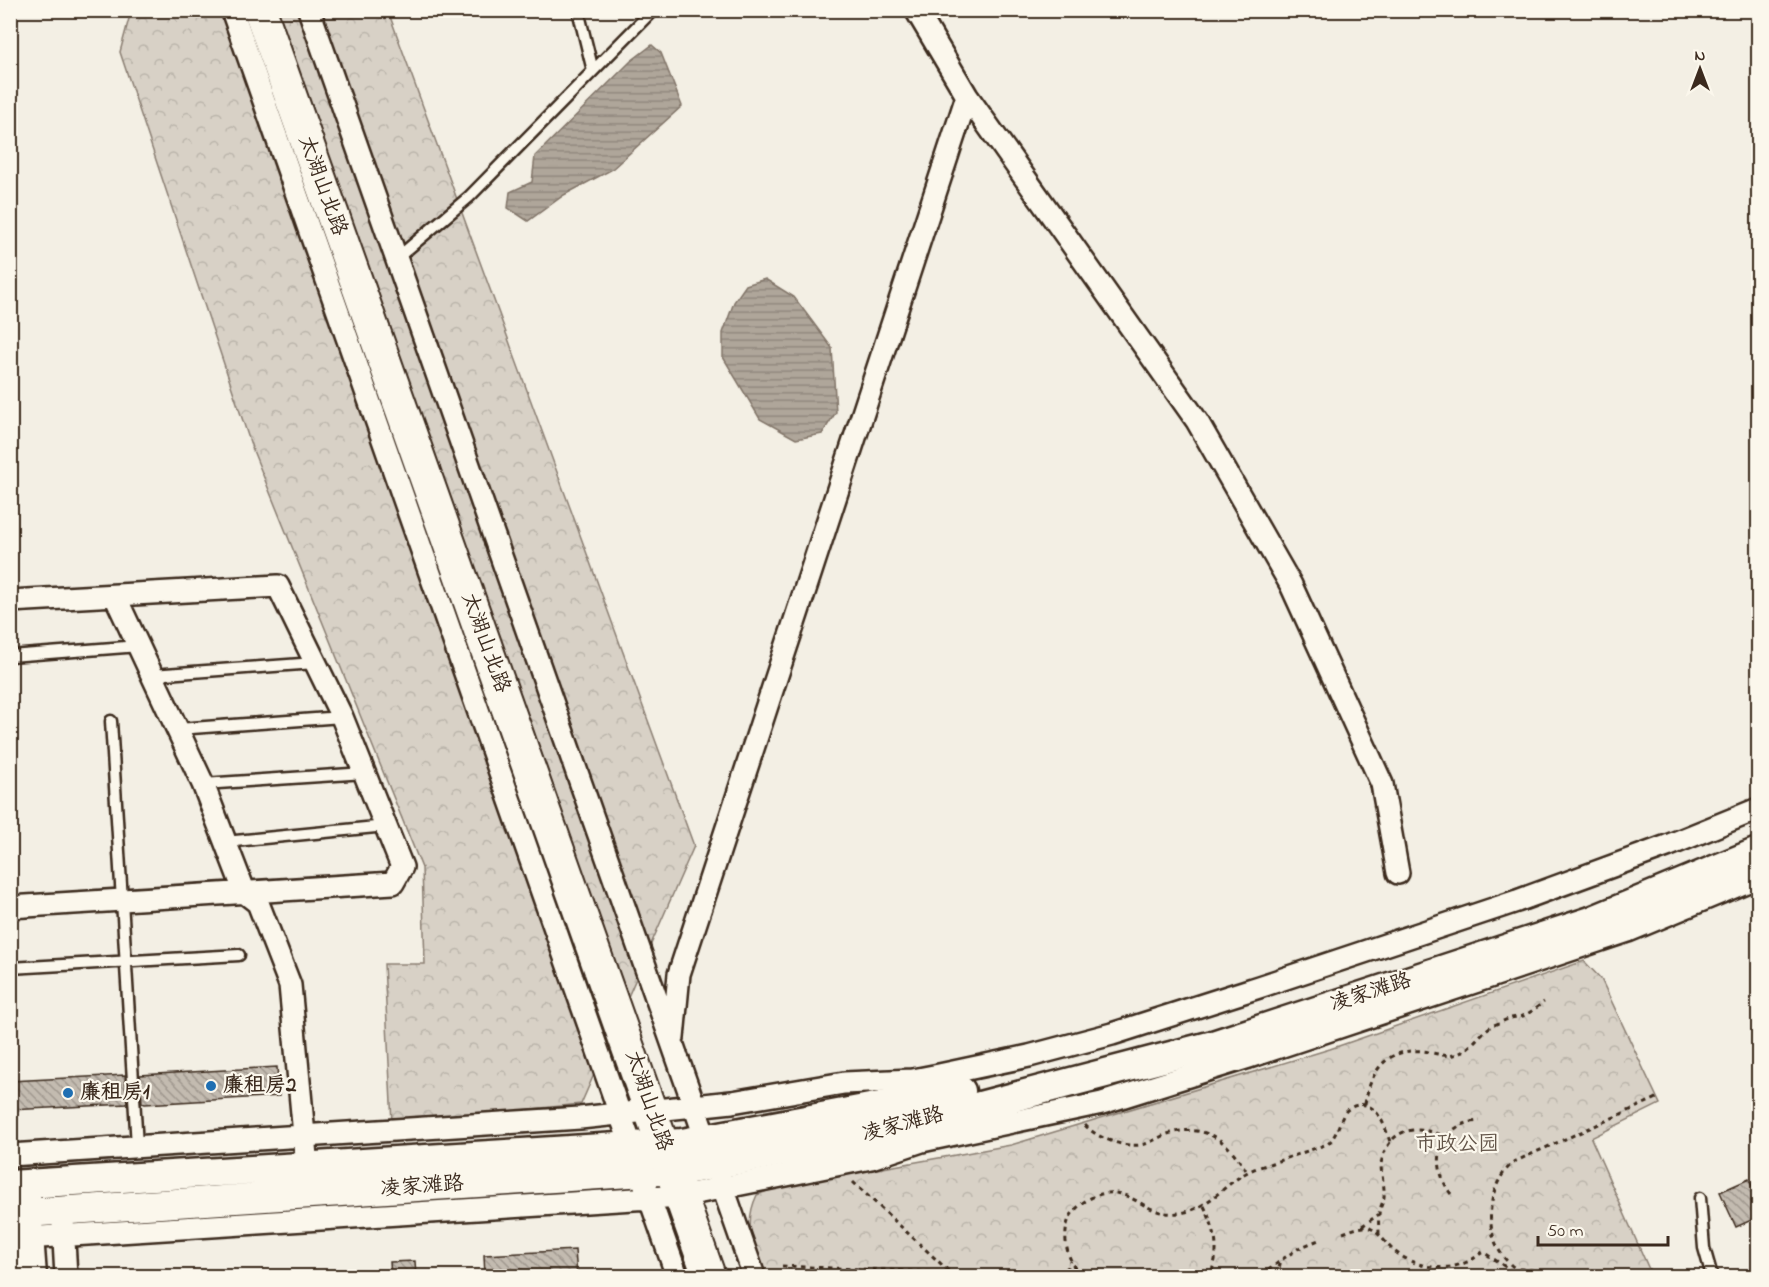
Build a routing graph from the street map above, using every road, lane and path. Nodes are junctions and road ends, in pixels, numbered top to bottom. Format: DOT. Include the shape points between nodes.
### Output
graph roads {
  1 [pos="232,10"];
  2 [pos="260,10"];
  3 [pos="280,10"];
  4 [pos="309,10"];
  5 [pos="578,10"];
  6 [pos="653,10"];
  7 [pos="916,10"];
  8 [pos="593,72"];
  9 [pos="968,96"];
  10 [pos="396,259"];
  11 [pos="115,596"];
  12 [pos="10,601"];
  13 [pos="139,646"];
  14 [pos="10,656"];
  15 [pos="315,663"];
  16 [pos="152,675"];
  17 [pos="342,717"];
  18 [pos="111,722"];
  19 [pos="178,729"];
  20 [pos="365,772"];
  21 [pos="203,784"];
  22 [pos="1758,809"];
  23 [pos="386,826"];
  24 [pos="1758,833"];
  25 [pos="225,842"];
  26 [pos="1758,852"];
  27 [pos="1398,873"];
  28 [pos="1758,877"];
  29 [pos="245,893"];
  30 [pos="122,899"];
  31 [pos="10,907"];
  32 [pos="239,955"];
  33 [pos="126,962"];
  34 [pos="10,968"];
  35 [pos="1544,1002"];
  36 [pos="672,1044"];
  37 [pos="1657,1098"];
  38 [pos="1365,1104"];
  39 [pos="672,1108"];
  40 [pos="618,1114"];
  41 [pos="1082,1121"];
  42 [pos="1480,1121"];
  43 [pos="305,1136"];
  44 [pos="1446,1137"];
  45 [pos="1390,1142"];
  46 [pos="137,1146"];
  47 [pos="630,1146"];
  48 [pos="58,1152"];
  49 [pos="10,1155"];
  50 [pos="836,1166"];
  51 [pos="307,1167"];
  52 [pos="692,1167"];
  53 [pos="1247,1172"];
  54 [pos="60,1182"];
  55 [pos="18,1185"];
  56 [pos="644,1185"];
  57 [pos="1451,1194"];
  58 [pos="1700,1198"];
  59 [pos="1204,1206"];
  60 [pos="1379,1215"];
  61 [pos="63,1223"];
  62 [pos="19,1226"];
  63 [pos="1362,1226"];
  64 [pos="1343,1233"];
  65 [pos="1379,1234"];
  66 [pos="1321,1239"];
  67 [pos="1070,1259"];
  68 [pos="1281,1260"];
  69 [pos="782,1266"];
  70 [pos="1508,1268"];
  71 [pos="1518,1269"];
  72 [pos="951,1273"];
  73 [pos="32,1276"];
  74 [pos="66,1276"];
  75 [pos="676,1276"];
  76 [pos="709,1276"];
  77 [pos="728,1276"];
  78 [pos="754,1276"];
  79 [pos="954,1276"];
  80 [pos="1035,1276"];
  81 [pos="1059,1276"];
  82 [pos="1080,1276"];
  83 [pos="1183,1276"];
  84 [pos="1188,1276"];
  85 [pos="1209,1276"];
  86 [pos="1261,1276"];
  87 [pos="1278,1276"];
  88 [pos="1519,1276"];
  89 [pos="1529,1276"];
  90 [pos="1562,1276"];
  91 [pos="1712,1276"];
  1 -- 40 [label="street"];
  2 -- 39 [label="main road, 太湖山北路"];
  3 -- 39 [label="main road, 太湖山北路"];
  4 -- 10 [label="street"];
  5 -- 8 [label="lane"];
  6 -- 8 [label="lane"];
  7 -- 9 [label="street"];
  8 -- 10 [label="lane" via="470,197"];
  9 -- 27 [label="street" via="1197,421 1291,585 1382,784"];
  9 -- 36 [label="street" via="679,974"];
  10 -- 36 [label="street"];
  11 -- 12 [label="street"];
  11 -- 13 [label="street"];
  11 -- 15 [label="street" via="278,586"];
  13 -- 14 [label="lane"];
  13 -- 16 [label="street"];
  15 -- 16 [label="lane"];
  15 -- 17 [label="street"];
  16 -- 19 [label="street"];
  17 -- 19 [label="lane"];
  17 -- 20 [label="street"];
  18 -- 30 [label="lane"];
  19 -- 21 [label="street"];
  20 -- 21 [label="lane"];
  20 -- 23 [label="street"];
  21 -- 25 [label="street"];
  22 -- 39 [label="street" via="1517,901 1112,1034 913,1080 844,1083"];
  23 -- 25 [label="lane"];
  23 -- 29 [label="street" via="402,867 393,883"];
  24 -- 52 [label="main road, 凌家滩路" via="1584,904 1208,1027 942,1096 858,1109"];
  25 -- 29 [label="street"];
  26 -- 52 [label="main road, 凌家滩路" via="1591,921 1213,1045 864,1136"];
  28 -- 50 [label="street" via="1628,931 1238,1061 1102,1103 922,1141"];
  29 -- 30 [label="street"];
  29 -- 43 [label="street" via="258,903 290,985"];
  30 -- 31 [label="street"];
  30 -- 33 [label="lane"];
  32 -- 33 [label="lane"];
  33 -- 34 [label="lane"];
  33 -- 46 [label="lane"];
  35 -- 38 [label="path" via="1524,1016 1509,1018 1490,1028 1456,1055 1405,1052 1388,1059 1375,1071"];
  36 -- 39 [label="street"];
  37 -- 71 [label="path" via="1516,1161 1503,1174 1492,1197 1490,1221 1497,1245 1509,1264"];
  38 -- 45 [label="path" via="1381,1118"];
  38 -- 53 [label="path" via="1348,1108 1328,1144"];
  39 -- 40 [label="street"];
  39 -- 52 [label="main road, 太湖山北路"];
  39 -- 52 [label="street"];
  40 -- 43 [label="street"];
  40 -- 47 [label="street"];
  41 -- 53 [label="path" via="1090,1131 1125,1144 1143,1145 1178,1131 1213,1135 1230,1146"];
  42 -- 44 [label="path" via="1456,1126"];
  43 -- 46 [label="street"];
  43 -- 51 [label="street"];
  44 -- 45 [label="path" via="1420,1129 1406,1131"];
  44 -- 57 [label="path" via="1439,1159 1440,1176"];
  45 -- 60 [label="path" via="1381,1164 1384,1198"];
  46 -- 48 [label="street"];
  47 -- 51 [label="main road, 凌家滩路"];
  47 -- 52 [label="main road, 凌家滩路"];
  47 -- 56 [label="street"];
  48 -- 49 [label="street"];
  48 -- 54 [label="street"];
  50 -- 52 [label="street"];
  50 -- 72 [label="path"];
  51 -- 54 [label="main road, 凌家滩路"];
  52 -- 56 [label="main road, 凌家滩路"];
  52 -- 76 [label="main road, 太湖山北路"];
  52 -- 77 [label="main road, 太湖山北路"];
  52 -- 78 [label="street"];
  53 -- 59 [label="path"];
  54 -- 55 [label="main road, 凌家滩路"];
  54 -- 61 [label="street"];
  55 -- 62 [label="main road"];
  56 -- 61 [label="main road, 凌家滩路"];
  56 -- 75 [label="street"];
  58 -- 91 [label="lane" via="1704,1248"];
  59 -- 67 [label="path" via="1167,1213 1151,1210 1116,1193 1089,1199 1067,1222 1064,1240"];
  59 -- 85 [label="path" via="1213,1224 1216,1245 1215,1265"];
  60 -- 63 [label="path"];
  60 -- 65 [label="path"];
  61 -- 62 [label="main road, 凌家滩路"];
  61 -- 74 [label="street"];
  62 -- 73 [label="main road"];
  63 -- 64 [label="path"];
  63 -- 65 [label="path"];
  65 -- 70 [label="path" via="1398,1254 1424,1266 1467,1263 1483,1252"];
  66 -- 68 [label="path"];
  67 -- 81 [label="path"];
  67 -- 82 [label="path"];
  68 -- 86 [label="path"];
  68 -- 87 [label="path"];
  69 -- 72 [label="path"];
  70 -- 71 [label="path"];
  70 -- 88 [label="path"];
  71 -- 89 [label="path"];
  71 -- 90 [label="path"];
  72 -- 79 [label="path"];
  72 -- 80 [label="path"];
  83 -- 84 [label="path"];
}
